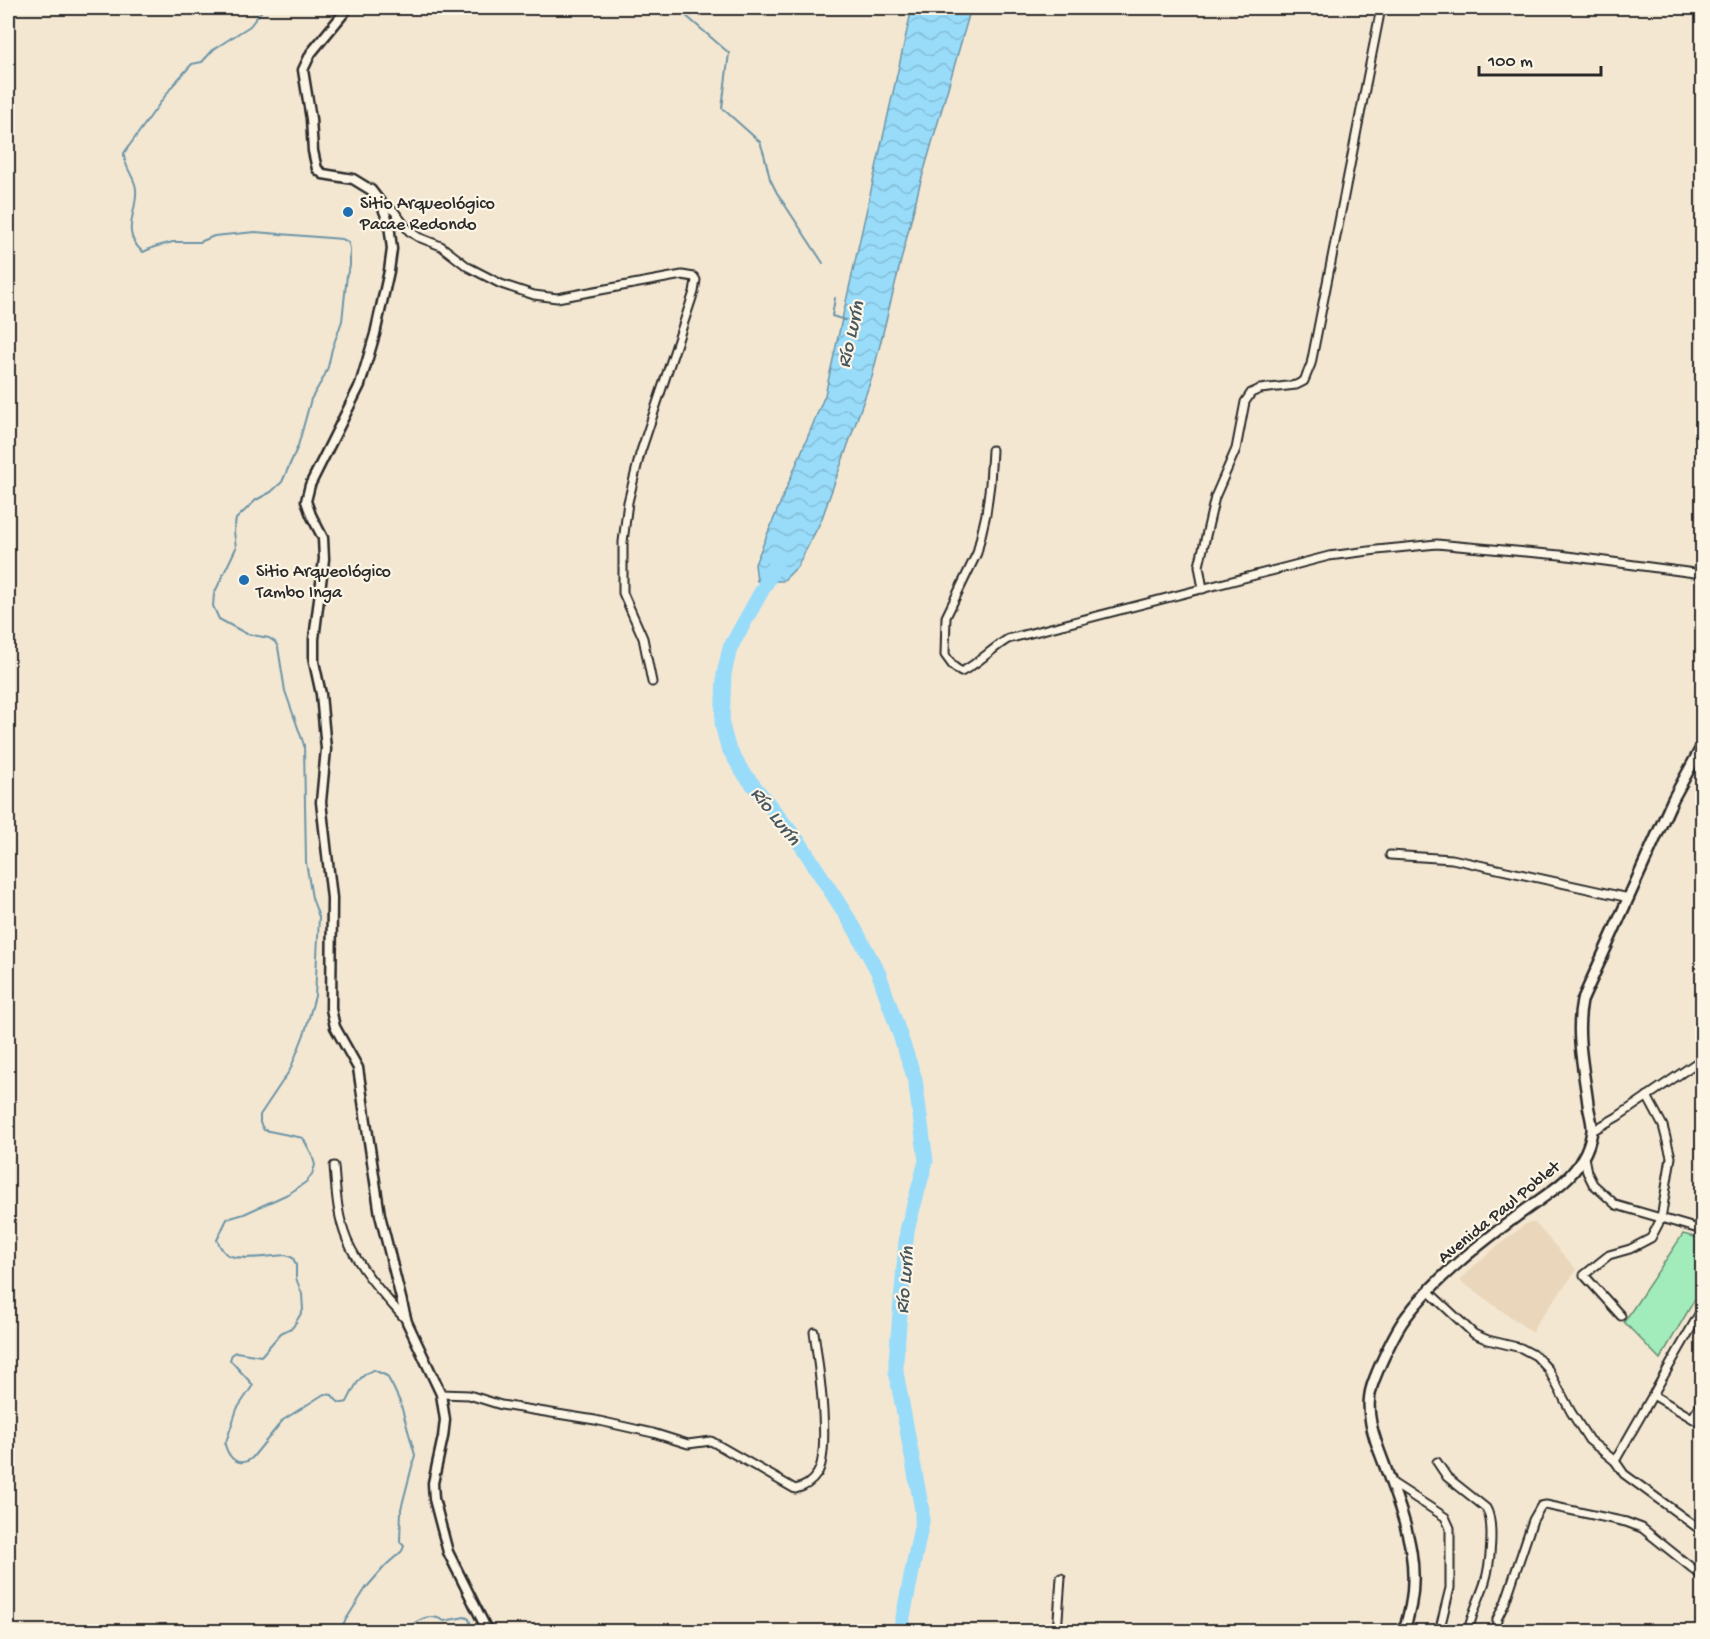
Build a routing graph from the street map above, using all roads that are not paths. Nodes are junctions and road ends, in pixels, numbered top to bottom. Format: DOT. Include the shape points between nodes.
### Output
graph roads {
  1 [pos="348,8"];
  2 [pos="1380,8"];
  3 [pos="381,203"];
  4 [pos="992,450"];
  5 [pos="1702,574"];
  6 [pos="1203,589"];
  7 [pos="652,682"];
  8 [pos="1702,746"];
  9 [pos="1390,855"];
  10 [pos="1629,898"];
  11 [pos="1702,1059"];
  12 [pos="1647,1096"];
  13 [pos="1592,1131"];
  14 [pos="1584,1156"];
  15 [pos="334,1166"];
  16 [pos="1661,1219"];
  17 [pos="1702,1230"];
  18 [pos="1428,1291"];
  19 [pos="1702,1309"];
  20 [pos="1621,1316"];
  21 [pos="407,1322"];
  22 [pos="814,1332"];
  23 [pos="441,1394"];
  24 [pos="1653,1395"];
  25 [pos="1702,1403"];
  26 [pos="1692,1418"];
  27 [pos="1702,1424"];
  28 [pos="1615,1461"];
  29 [pos="1437,1462"];
  30 [pos="1390,1482"];
  31 [pos="1702,1531"];
  32 [pos="1702,1576"];
  33 [pos="1061,1578"];
  34 [pos="488,1632"];
  35 [pos="1058,1632"];
  36 [pos="1402,1632"];
  37 [pos="1439,1632"];
  38 [pos="1468,1632"];
  39 [pos="1496,1632"];
  1 -- 3 [label="street" via="311,52 303,70 313,151 317,169 323,174 353,179 371,190"];
  2 -- 6 [label="street" via="1311,364 1304,381 1260,389 1245,402 1236,449 1212,508 1199,566"];
  3 -- 7 [label="street" via="418,237 441,246 468,267 501,284 534,295 557,298 682,275 696,280 640,454 623,542 623,593 643,638"];
  3 -- 21 [label="street" via="392,249 375,334 360,385 310,485 306,501 323,538 314,662 326,749 321,802 332,898 332,1008 335,1027 358,1068 380,1215"];
  4 -- 6 [label="street" via="986,514 977,554 946,617 945,656 961,672 1008,639"];
  5 -- 6 [label="street" via="1437,544 1329,556"];
  8 -- 10 [label="main road, Avenida Paul Poblet" via="1673,799"];
  9 -- 10 [label="street" via="1452,859"];
  10 -- 13 [label="main road, Avenida Paul Poblet" via="1580,1011"];
  11 -- 12 [label="street"];
  12 -- 13 [label="street"];
  12 -- 16 [label="street" via="1663,1126 1671,1156"];
  13 -- 14 [label="main road, Avenida Paul Poblet"];
  14 -- 16 [label="street" via="1593,1184 1610,1201"];
  14 -- 18 [label="main road, Avenida Paul Poblet" via="1570,1176 1493,1234"];
  15 -- 21 [label="street" via="338,1210 348,1240 375,1284"];
  16 -- 17 [label="street"];
  16 -- 20 [label="street" via="1651,1238 1609,1255 1584,1275"];
  18 -- 28 [label="street" via="1474,1334 1536,1356 1548,1369 1589,1440"];
  18 -- 30 [label="main road, Avenida Paul Poblet" via="1404,1318 1372,1387 1374,1439"];
  19 -- 24 [label="street"];
  21 -- 23 [label="street"];
  22 -- 23 [label="street" via="822,1391 823,1455 818,1473 807,1486 795,1489 711,1441 688,1444 595,1420 501,1405 469,1395"];
  23 -- 34 [label="street" via="445,1420 434,1499 448,1552"];
  24 -- 26 [label="street"];
  24 -- 28 [label="street"];
  25 -- 26 [label="street"];
  26 -- 27 [label="street"];
  28 -- 31 [label="street" via="1624,1474"];
  29 -- 38 [label="street" via="1490,1515 1485,1581"];
  30 -- 36 [label="main road, Avenida Paul Poblet" via="1413,1555 1412,1600"];
  30 -- 37 [label="street" via="1445,1517 1450,1528 1450,1588"];
  32 -- 39 [label="street" via="1642,1528 1541,1506 1497,1619"];
  33 -- 35 [label="street"];
}
